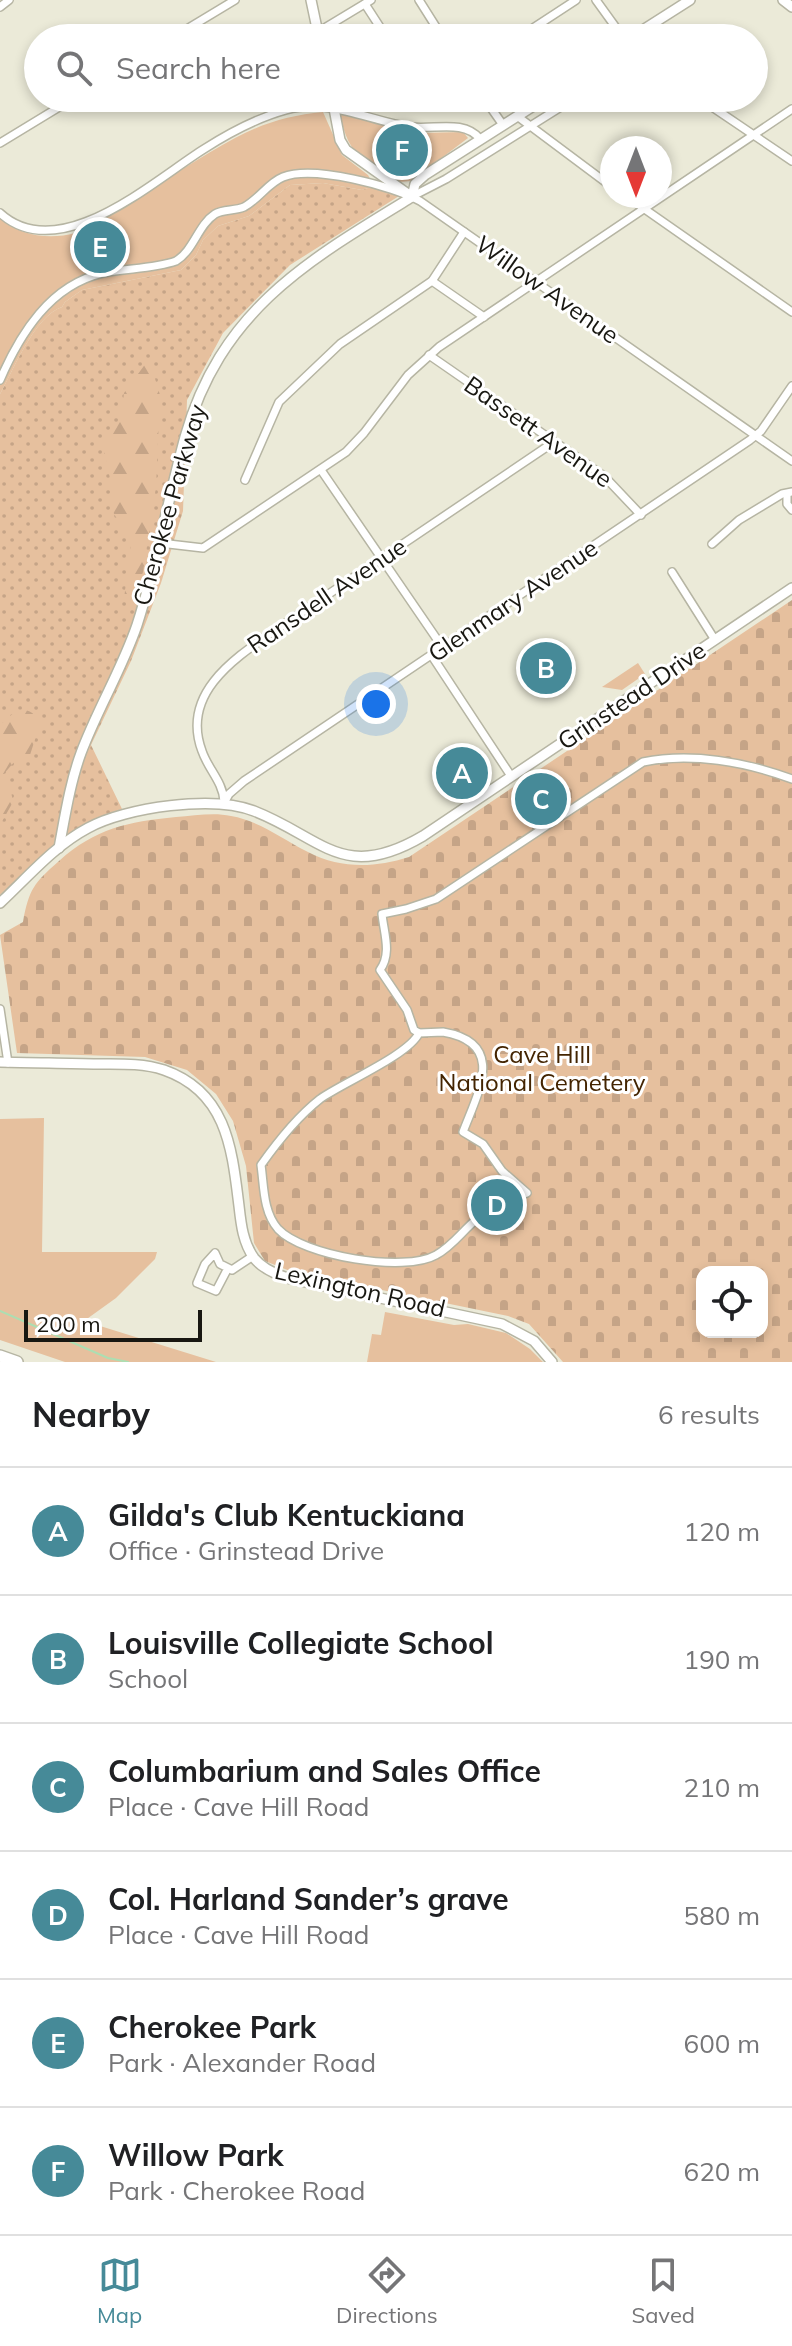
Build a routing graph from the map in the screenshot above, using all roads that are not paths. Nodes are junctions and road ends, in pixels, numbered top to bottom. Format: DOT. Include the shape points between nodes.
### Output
graph roads {
  1 [pos="9,0"];
  2 [pos="235,0"];
  3 [pos="311,0"];
  4 [pos="419,0"];
  5 [pos="576,0"];
  6 [pos="596,0"];
  7 [pos="690,0"];
  8 [pos="783,0"];
  9 [pos="368,2"];
  10 [pos="0,7"];
  11 [pos="792,7"];
  12 [pos="195,24"];
  13 [pos="316,24"];
  14 [pos="335,24"];
  15 [pos="380,24"];
  16 [pos="434,24"];
  17 [pos="539,24"];
  18 [pos="612,24"];
  19 [pos="656,24"];
  20 [pos="792,109"];
  21 [pos="51,112"];
  22 [pos="284,112"];
  23 [pos="334,112"];
  24 [pos="361,112"];
  25 [pos="494,112"];
  26 [pos="523,112"];
  27 [pos="552,112"];
  28 [pos="720,112"];
  29 [pos="517,116"];
  30 [pos="503,125"];
  31 [pos="528,127"];
  32 [pos="755,135"];
  33 [pos="480,139"];
  34 [pos="0,143"];
  35 [pos="792,161"];
  36 [pos="600,178"];
  37 [pos="412,197"];
  38 [pos="644,209"];
  39 [pos="0,213"];
  40 [pos="464,232"];
  41 [pos="432,281"];
  42 [pos="536,282"];
  43 [pos="792,312"];
  44 [pos="484,317"];
  45 [pos="429,355"];
  46 [pos="0,380"];
  47 [pos="792,386"];
  48 [pos="755,435"];
  49 [pos="554,442"];
  50 [pos="792,461"];
  51 [pos="321,470"];
  52 [pos="245,480"];
  53 [pos="789,494"];
  54 [pos="792,510"];
  55 [pos="641,515"];
  56 [pos="160,543"];
  57 [pos="712,544"];
  58 [pos="382,559"];
  59 [pos="672,572"];
  60 [pos="792,588"];
  61 [pos="715,640"];
  62 [pos="443,648"];
  63 [pos="432,656"];
  64 [pos="511,776"];
  65 [pos="792,779"];
  66 [pos="224,803"];
  67 [pos="59,848"];
  68 [pos="0,903"];
  69 [pos="0,1009"];
  70 [pos="419,1033"];
  71 [pos="4,1062"];
  72 [pos="253,1256"];
  73 [pos="228,1268"];
  74 [pos="0,1356"];
  75 [pos="17,1362"];
  76 [pos="552,1362"];
  1 -- 10 [label="street"];
  2 -- 12 [label="street"];
  3 -- 13 [label="main road"];
  4 -- 16 [label="street"];
  5 -- 17 [label="street"];
  6 -- 18 [label="street"];
  7 -- 19 [label="main road"];
  8 -- 11 [label="main road"];
  9 -- 14 [label="street"];
  9 -- 15 [label="street"];
  20 -- 32 [label="street"];
  21 -- 34 [label="street"];
  22 -- 39 [label="street" via="249,124 107,212 73,227 33,231"];
  23 -- 37 [label="main road, Willow Avenue" via="346,150"];
  24 -- 33 [label="street" via="407,126 471,130"];
  25 -- 30 [label="street"];
  26 -- 29 [label="main road, Cherokee Parkway"];
  27 -- 31 [label="street, Cherokee Parkway"];
  28 -- 32 [label="street"];
  29 -- 30 [label="main road, Cherokee Parkway"];
  29 -- 31 [label="street"];
  30 -- 33 [label="main road, Cherokee Parkway"];
  31 -- 36 [label="street"];
  31 -- 37 [label="street, Cherokee Parkway"];
  32 -- 35 [label="street"];
  32 -- 38 [label="street"];
  33 -- 37 [label="main road, Cherokee Parkway" via="425,175 415,184"];
  37 -- 40 [label="street, Willow Avenue"];
  37 -- 46 [label="street" via="360,180 282,177 248,205 211,217 176,261 104,273 66,289 29,326"];
  37 -- 56 [label="main road, Cherokee Parkway" via="302,267 245,322 194,412"];
  38 -- 42 [label="street"];
  38 -- 43 [label="street"];
  40 -- 41 [label="street"];
  40 -- 42 [label="street, Willow Avenue"];
  41 -- 44 [label="street"];
  41 -- 52 [label="street" via="340,344 279,402"];
  42 -- 44 [label="street"];
  42 -- 48 [label="street, Willow Avenue"];
  44 -- 45 [label="street"];
  45 -- 49 [label="street, Bassett Avenue"];
  45 -- 51 [label="street" via="364,433"];
  47 -- 48 [label="street, Glenmary Avenue"];
  48 -- 50 [label="street, Willow Avenue"];
  48 -- 55 [label="street, Glenmary Avenue"];
  49 -- 55 [label="street, Bassett Avenue" via="615,485"];
  49 -- 58 [label="street, Ransdell Avenue"];
  51 -- 56 [label="street" via="203,548"];
  51 -- 58 [label="street"];
  53 -- 54 [label="street"];
  53 -- 57 [label="street" via="739,520"];
  55 -- 62 [label="street, Glenmary Avenue"];
  56 -- 67 [label="main road, Cherokee Parkway" via="131,642 81,753"];
  58 -- 62 [label="street"];
  58 -- 66 [label="street, Ransdell Avenue" via="238,656 208,688 198,736"];
  59 -- 61 [label="street"];
  60 -- 61 [label="main road, Grinstead Drive"];
  61 -- 64 [label="main road, Grinstead Drive"];
  62 -- 63 [label="street, Glenmary Avenue"];
  63 -- 64 [label="street"];
  63 -- 66 [label="street, Glenmary Avenue" via="244,781"];
  64 -- 66 [label="main road, Grinstead Drive" via="411,843 370,856 326,849 256,811"];
  65 -- 70 [label="street" via="697,759 643,762 436,899 382,914 387,961 380,970"];
  66 -- 67 [label="main road, Grinstead Drive" via="130,812 92,825"];
  67 -- 68 [label="main road, Grinstead Drive"];
  69 -- 71 [label="street"];
  70 -- 70 [label="street" via="457,1034 473,1042 483,1076 463,1132 483,1144 527,1193 479,1218 437,1255 413,1263 359,1258 292,1240 271,1219 261,1165 319,1100 396,1054"];
  71 -- 72 [label="main road, Lexington Road" via="136,1064 165,1070 190,1084 213,1107 225,1129 243,1235"];
  72 -- 73 [label="street"];
  72 -- 76 [label="main road, Lexington Road" via="291,1279 502,1324 534,1341"];
  73 -- 73 [label="street" via="215,1253 197,1283 216,1291"];
  74 -- 75 [label="highway"];
}
